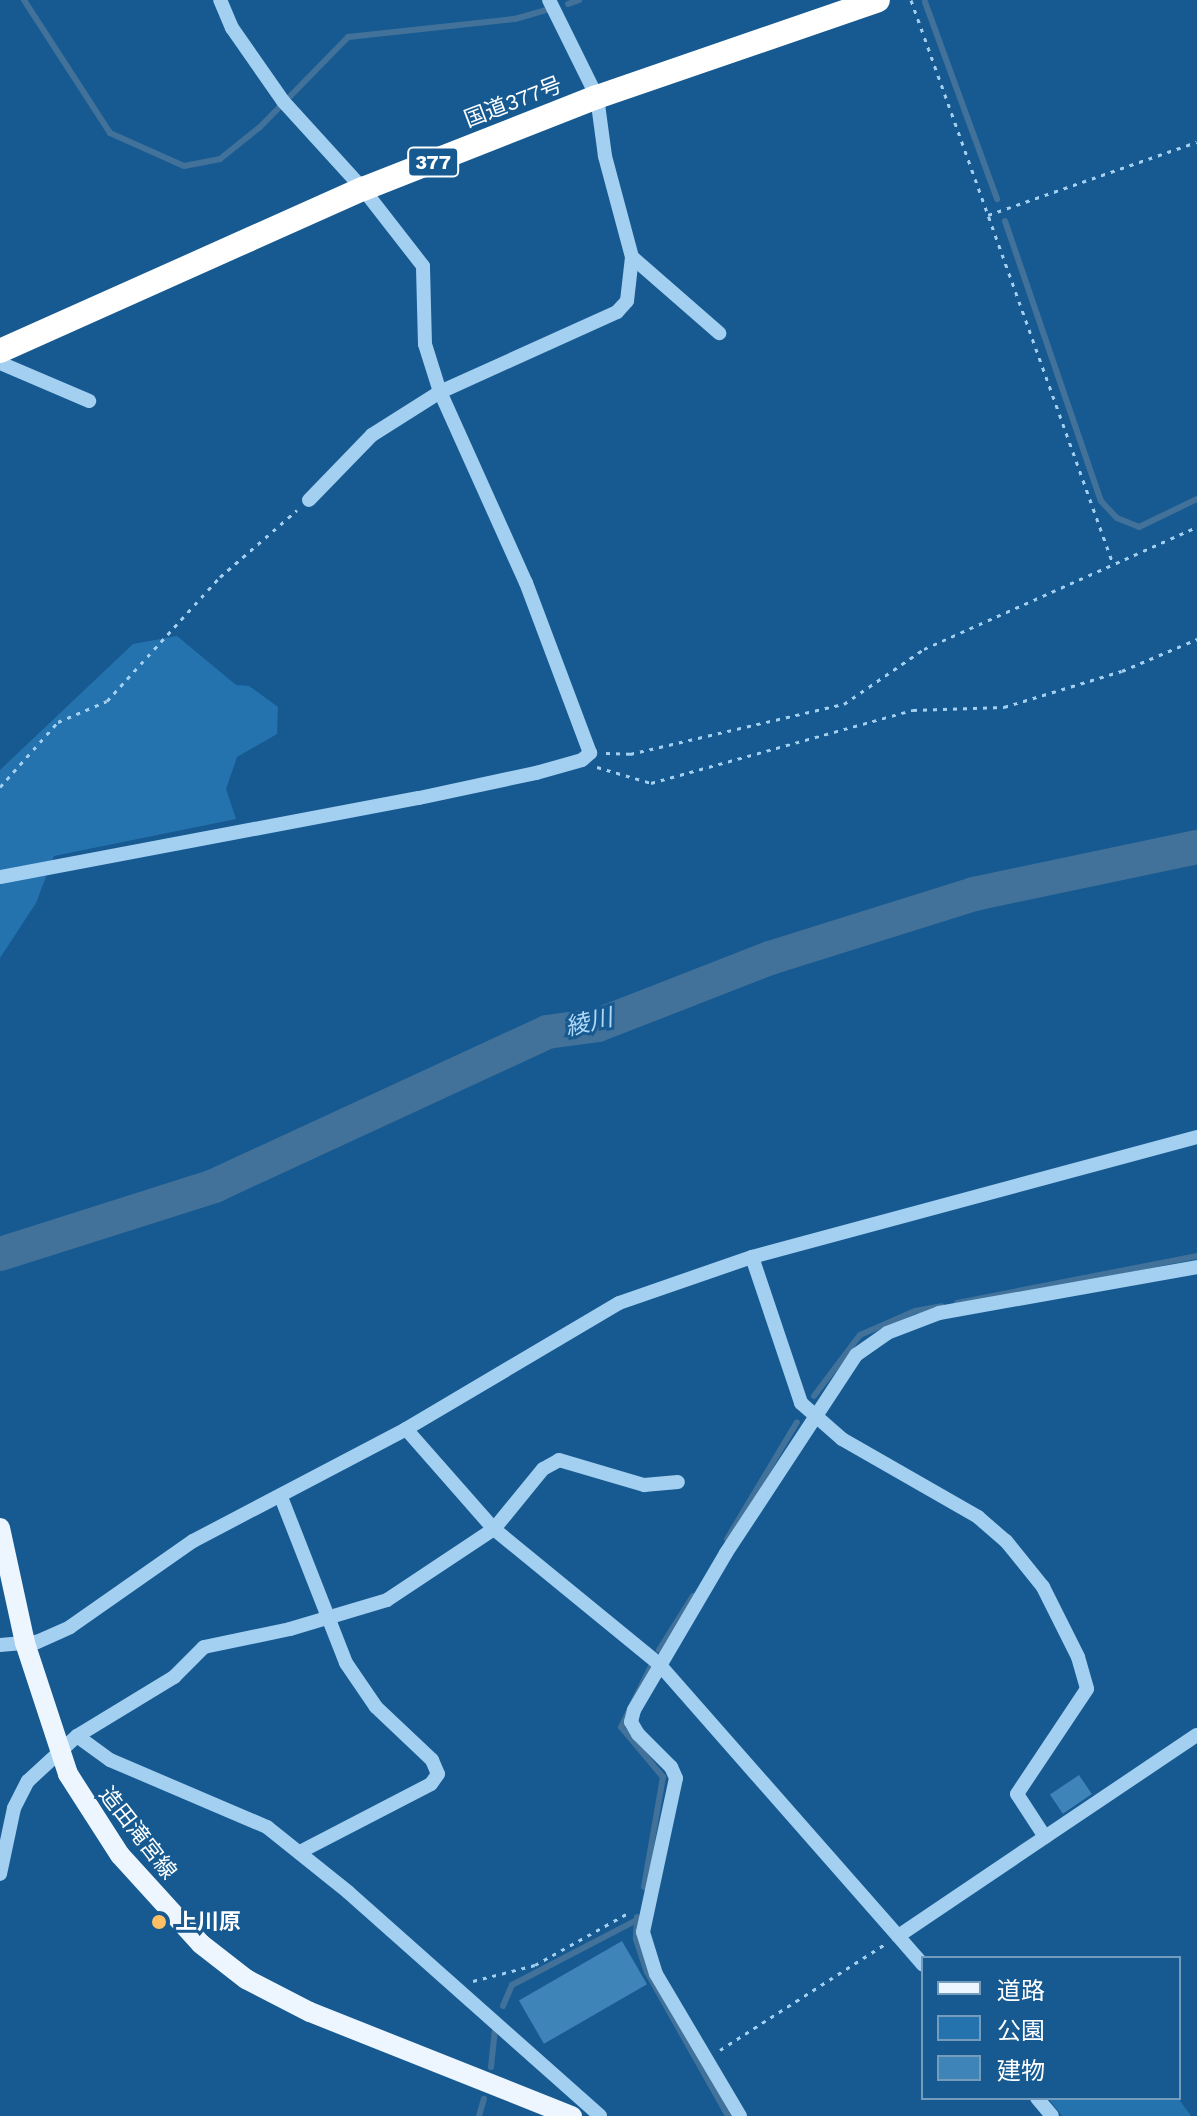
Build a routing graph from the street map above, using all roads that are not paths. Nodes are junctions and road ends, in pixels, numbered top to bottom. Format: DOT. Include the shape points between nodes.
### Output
graph roads {
  1 [pos="220,0"];
  2 [pos="549,0"];
  3 [pos="878,0"];
  4 [pos="597,97"];
  5 [pos="363,189"];
  6 [pos="632,257"];
  7 [pos="719,333"];
  8 [pos="0,351"];
  9 [pos="0,363"];
  10 [pos="440,392"];
  11 [pos="89,401"];
  12 [pos="309,500"];
  13 [pos="0,877"];
  14 [pos="1197,1137"];
  15 [pos="752,1257"];
  16 [pos="1197,1267"];
  17 [pos="812,1415"];
  18 [pos="406,1429"];
  19 [pos="678,1482"];
  20 [pos="281,1497"];
  21 [pos="0,1528"];
  22 [pos="494,1529"];
  23 [pos="325,1617"];
  24 [pos="25,1643"];
  25 [pos="0,1645"];
  26 [pos="659,1664"];
  27 [pos="1197,1735"];
  28 [pos="77,1736"];
  29 [pos="59,1751"];
  30 [pos="1045,1837"];
  31 [pos="300,1852"];
  32 [pos="0,1874"];
  33 [pos="898,1936"];
  34 [pos="921,1963"];
  35 [pos="1039,2100"];
  36 [pos="572,2116"];
  37 [pos="600,2116"];
  38 [pos="740,2116"];
  39 [pos="1052,2116"];
  1 -- 5 [label="street" via="232,28 286,105"];
  2 -- 4 [label="street"];
  3 -- 4 [label="highway, 国道377号 / 377"];
  4 -- 5 [label="highway, 国道377号 / 377"];
  4 -- 6 [label="street" via="605,156"];
  5 -- 8 [label="highway, 国道377号 / 377"];
  5 -- 10 [label="street" via="423,266 425,344"];
  6 -- 7 [label="street"];
  6 -- 10 [label="street" via="627,301 617,312"];
  9 -- 11 [label="street"];
  10 -- 12 [label="street" via="372,435"];
  10 -- 13 [label="street" via="526,583 586,756 419,798"];
  14 -- 15 [label="street"];
  15 -- 17 [label="street" via="795,1389"];
  15 -- 18 [label="street" via="619,1303"];
  16 -- 17 [label="street" via="939,1313 887,1333 856,1355"];
  17 -- 26 [label="street"];
  17 -- 30 [label="street" via="842,1439 978,1517 1006,1541 1043,1587 1078,1657 1087,1689 1017,1794"];
  18 -- 20 [label="street"];
  18 -- 22 [label="street"];
  19 -- 22 [label="street" via="644,1485 559,1460 543,1469"];
  20 -- 23 [label="street" via="316,1580"];
  20 -- 24 [label="street" via="193,1541 70,1627"];
  21 -- 24 [label="main road, 造田滝宮線"];
  22 -- 23 [label="street" via="387,1600"];
  22 -- 26 [label="street"];
  23 -- 28 [label="street" via="204,1647 174,1677"];
  23 -- 31 [label="street" via="376,1707 432,1760 438,1774 431,1784"];
  24 -- 25 [label="street"];
  24 -- 29 [label="main road, 造田滝宮線"];
  26 -- 33 [label="street"];
  26 -- 38 [label="street" via="631,1722 676,1778 643,1932 656,1974"];
  27 -- 30 [label="street"];
  28 -- 29 [label="street"];
  28 -- 31 [label="street" via="110,1760 267,1827"];
  29 -- 32 [label="street" via="28,1781 14,1808"];
  29 -- 36 [label="main road, 造田滝宮線" via="85,1805 120,1855 201,1944 246,1979 310,2012"];
  30 -- 33 [label="street"];
  31 -- 37 [label="street"];
  33 -- 34 [label="street"];
  35 -- 39 [label="street"];
}
